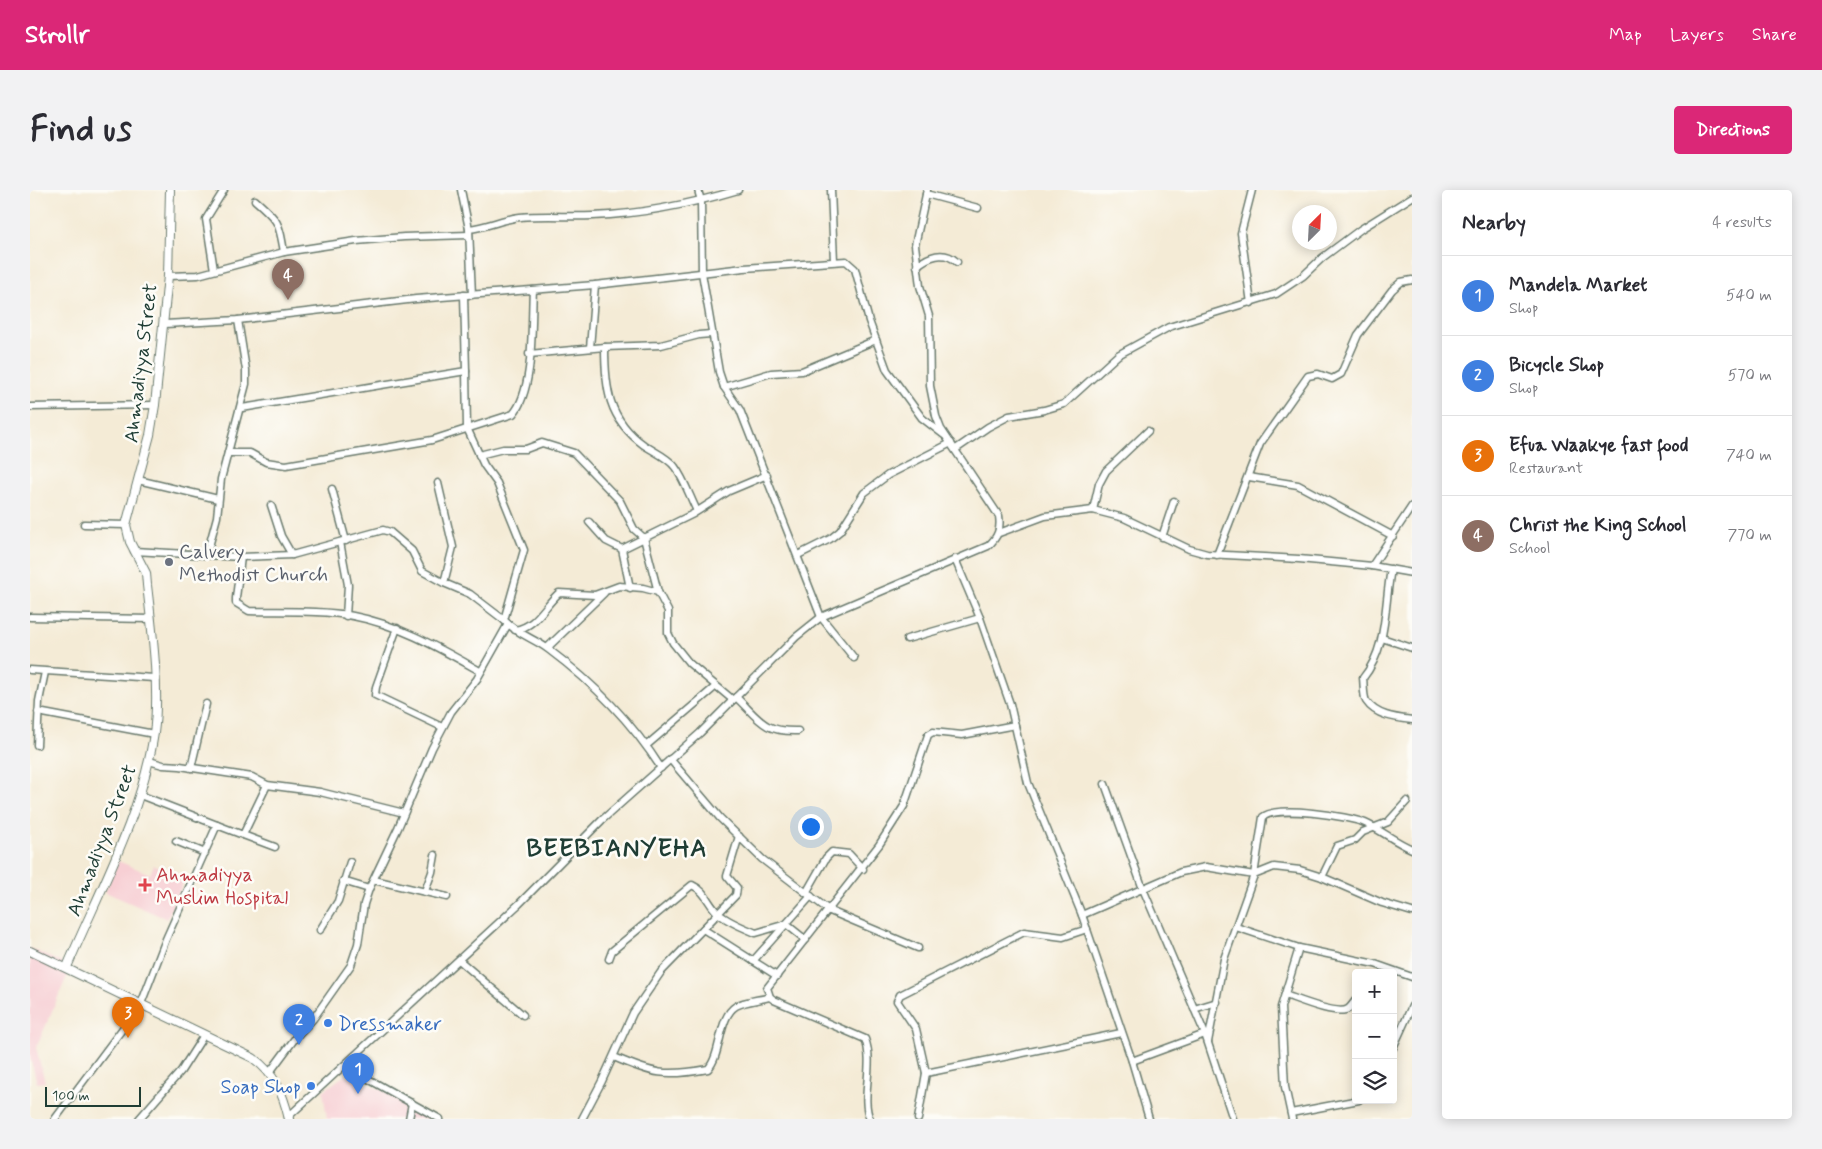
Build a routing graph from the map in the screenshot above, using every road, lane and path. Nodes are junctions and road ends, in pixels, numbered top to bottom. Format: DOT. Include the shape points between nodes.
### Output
graph roads {
  1 [pos="170,190"];
  2 [pos="224,190"];
  3 [pos="461,190"];
  4 [pos="698,190"];
  5 [pos="738,190"];
  6 [pos="831,190"];
  7 [pos="1252,190"];
  8 [pos="926,192"];
  9 [pos="1412,197"];
  10 [pos="255,200"];
  11 [pos="701,201"];
  12 [pos="978,208"];
  13 [pos="469,232"];
  14 [pos="284,252"];
  15 [pos="834,261"];
  16 [pos="956,262"];
  17 [pos="917,266"];
  18 [pos="214,270"];
  19 [pos="702,272"];
  20 [pos="168,276"];
  21 [pos="1412,280"];
  22 [pos="595,285"];
  23 [pos="532,290"];
  24 [pos="468,295"];
  25 [pos="1251,302"];
  26 [pos="238,320"];
  27 [pos="164,324"];
  28 [pos="711,334"];
  29 [pos="876,340"];
  30 [pos="605,347"];
  31 [pos="590,348"];
  32 [pos="529,354"];
  33 [pos="466,371"];
  34 [pos="724,387"];
  35 [pos="155,405"];
  36 [pos="30,407"];
  37 [pos="242,408"];
  38 [pos="467,428"];
  39 [pos="1148,431"];
  40 [pos="947,437"];
  41 [pos="951,444"];
  42 [pos="956,449"];
  43 [pos="228,453"];
  44 [pos="479,455"];
  45 [pos="766,475"];
  46 [pos="1249,477"];
  47 [pos="138,480"];
  48 [pos="438,483"];
  49 [pos="332,489"];
  50 [pos="218,499"];
  51 [pos="1174,501"];
  52 [pos="271,505"];
  53 [pos="1412,506"];
  54 [pos="1093,510"];
  55 [pos="697,512"];
  56 [pos="589,522"];
  57 [pos="84,524"];
  58 [pos="126,525"];
  59 [pos="998,533"];
  60 [pos="1392,536"];
  61 [pos="1162,537"];
  62 [pos="644,538"];
  63 [pos="343,541"];
  64 [pos="622,549"];
  65 [pos="134,551"];
  66 [pos="207,554"];
  67 [pos="292,555"];
  68 [pos="798,555"];
  69 [pos="1218,555"];
  70 [pos="241,557"];
  71 [pos="955,559"];
  72 [pos="1372,566"];
  73 [pos="1391,569"];
  74 [pos="1412,573"];
  75 [pos="444,583"];
  76 [pos="630,588"];
  77 [pos="606,590"];
  78 [pos="658,592"];
  79 [pos="346,616"];
  80 [pos="821,616"];
  81 [pos="30,617"];
  82 [pos="980,618"];
  83 [pos="151,619"];
  84 [pos="506,622"];
  85 [pos="397,628"];
  86 [pos="515,630"];
  87 [pos="1382,638"];
  88 [pos="907,639"];
  89 [pos="547,648"];
  90 [pos="1412,648"];
  91 [pos="854,658"];
  92 [pos="30,670"];
  93 [pos="480,671"];
  94 [pos="45,672"];
  95 [pos="154,678"];
  96 [pos="715,687"];
  97 [pos="735,698"];
  98 [pos="206,704"];
  99 [pos="38,712"];
  100 [pos="1412,720"];
  101 [pos="1015,725"];
  102 [pos="442,727"];
  103 [pos="798,732"];
  104 [pos="154,734"];
  105 [pos="37,745"];
  106 [pos="646,746"];
  107 [pos="670,759"];
  108 [pos="148,761"];
  109 [pos="191,768"];
  110 [pos="661,768"];
  111 [pos="1105,784"];
  112 [pos="267,785"];
  113 [pos="140,795"];
  114 [pos="1407,801"];
  115 [pos="404,814"];
  116 [pos="217,825"];
  117 [pos="1375,829"];
  118 [pos="243,835"];
  119 [pos="739,836"];
  120 [pos="176,841"];
  121 [pos="275,847"];
  122 [pos="1412,849"];
  123 [pos="205,853"];
  124 [pos="435,855"];
  125 [pos="350,862"];
  126 [pos="863,869"];
  127 [pos="1254,874"];
  128 [pos="1322,877"];
  129 [pos="374,880"];
  130 [pos="343,881"];
  131 [pos="369,889"];
  132 [pos="1143,889"];
  133 [pos="425,891"];
  134 [pos="809,894"];
  135 [pos="447,897"];
  136 [pos="830,911"];
  137 [pos="1412,912"];
  138 [pos="718,914"];
  139 [pos="1082,915"];
  140 [pos="786,924"];
  141 [pos="1236,927"];
  142 [pos="703,928"];
  143 [pos="1087,929"];
  144 [pos="320,930"];
  145 [pos="806,940"];
  146 [pos="918,948"];
  147 [pos="1299,948"];
  148 [pos="30,951"];
  149 [pos="609,959"];
  150 [pos="458,960"];
  151 [pos="753,961"];
  152 [pos="1375,964"];
  153 [pos="67,967"];
  154 [pos="1373,969"];
  155 [pos="777,976"];
  156 [pos="1412,977"];
  157 [pos="1285,995"];
  158 [pos="770,997"];
  159 [pos="1217,1002"];
  160 [pos="141,1004"];
  161 [pos="1352,1005"];
  162 [pos="1412,1006"];
  163 [pos="1194,1009"];
  164 [pos="523,1015"];
  165 [pos="1121,1033"];
  166 [pos="1205,1034"];
  167 [pos="204,1035"];
  168 [pos="1397,1039"];
  169 [pos="1208,1042"];
  170 [pos="614,1057"];
  171 [pos="1132,1061"];
  172 [pos="345,1066"];
  173 [pos="270,1072"];
  174 [pos="926,1073"];
  175 [pos="1352,1102"];
  176 [pos="412,1103"];
  177 [pos="1291,1116"];
  178 [pos="288,1118"];
  179 [pos="55,1119"];
  180 [pos="139,1119"];
  181 [pos="409,1119"];
  182 [pos="440,1119"];
  183 [pos="582,1119"];
  184 [pos="870,1119"];
  185 [pos="918,1119"];
  186 [pos="1149,1119"];
  187 [pos="1233,1119"];
  1 -- 20 [label="street, Ahmadiyya Street"];
  2 -- 18 [label="street" via="206,219"];
  3 -- 13 [label="street"];
  4 -- 11 [label="street"];
  5 -- 11 [label="street"];
  6 -- 15 [label="street"];
  7 -- 25 [label="street" via="1241,233"];
  8 -- 12 [label="street"];
  8 -- 17 [label="street" via="915,246"];
  9 -- 25 [label="street" via="1335,248 1285,289"];
  10 -- 14 [label="street" via="276,218"];
  11 -- 13 [label="street" via="593,216 518,218"];
  11 -- 19 [label="street"];
  13 -- 14 [label="street" via="366,240"];
  13 -- 24 [label="street"];
  14 -- 18 [label="street"];
  15 -- 19 [label="street"];
  15 -- 29 [label="street" via="846,261 855,269"];
  16 -- 17 [label="street" via="952,258 935,256"];
  17 -- 40 [label="street" via="929,316 931,394 938,423"];
  18 -- 20 [label="street" via="198,275"];
  19 -- 22 [label="street"];
  19 -- 28 [label="street"];
  20 -- 27 [label="street, Ahmadiyya Street"];
  21 -- 46 [label="street" via="1401,282 1358,335 1341,374 1332,379 1318,374 1308,376 1260,444"];
  22 -- 23 [label="street"];
  22 -- 31 [label="street"];
  23 -- 24 [label="street"];
  23 -- 32 [label="street"];
  24 -- 26 [label="street"];
  24 -- 33 [label="street"];
  25 -- 42 [label="street" via="1169,327 1118,355 1064,404 1009,416"];
  26 -- 27 [label="street"];
  26 -- 37 [label="street" via="246,370"];
  27 -- 35 [label="street, Ahmadiyya Street"];
  28 -- 30 [label="street" via="661,345"];
  28 -- 34 [label="street"];
  29 -- 34 [label="street" via="802,371 770,373"];
  29 -- 40 [label="street" via="887,370 922,418"];
  30 -- 31 [label="street"];
  30 -- 55 [label="street" via="605,380 613,408 623,426 676,468"];
  31 -- 32 [label="street"];
  32 -- 38 [label="street" via="526,386 520,406 513,414"];
  33 -- 37 [label="street"];
  33 -- 38 [label="street"];
  34 -- 45 [label="street" via="740,410"];
  35 -- 36 [label="street"];
  35 -- 47 [label="street, Ahmadiyya Street"];
  37 -- 43 [label="street"];
  38 -- 43 [label="street" via="432,440 286,464 266,462 250,454"];
  38 -- 44 [label="street"];
  39 -- 54 [label="street" via="1106,471 1099,484"];
  40 -- 41 [label="street"];
  41 -- 42 [label="street"];
  41 -- 68 [label="street" via="888,475 864,493 840,531"];
  42 -- 59 [label="street" via="999,516 1001,525"];
  43 -- 50 [label="street"];
  44 -- 62 [label="street" via="503,449 526,449 542,443 574,453 620,501 634,529"];
  44 -- 84 [label="street" via="497,483 524,550"];
  45 -- 55 [label="street" via="728,491"];
  45 -- 68 [label="street"];
  46 -- 60 [label="street" via="1298,485"];
  46 -- 69 [label="street"];
  47 -- 50 [label="street"];
  47 -- 58 [label="street, Ahmadiyya Street"];
  48 -- 75 [label="street" via="453,547"];
  49 -- 63 [label="street"];
  50 -- 66 [label="street" via="214,534"];
  51 -- 61 [label="street"];
  52 -- 67 [label="street" via="281,536"];
  53 -- 60 [label="street"];
  54 -- 59 [label="street" via="1045,516"];
  54 -- 61 [label="street" via="1124,518"];
  55 -- 62 [label="street"];
  56 -- 64 [label="street" via="606,541"];
  57 -- 58 [label="street"];
  58 -- 65 [label="street, Ahmadiyya Street"];
  59 -- 71 [label="street" via="988,546"];
  60 -- 72 [label="street"];
  61 -- 69 [label="street" via="1189,550"];
  62 -- 64 [label="street"];
  62 -- 78 [label="street"];
  63 -- 67 [label="street"];
  63 -- 75 [label="street" via="375,531 390,532 412,551 422,571"];
  63 -- 79 [label="street" via="348,585"];
  64 -- 76 [label="street"];
  65 -- 66 [label="street"];
  65 -- 83 [label="street, Ahmadiyya Street" via="146,573"];
  66 -- 70 [label="street"];
  67 -- 70 [label="street"];
  68 -- 80 [label="street"];
  69 -- 72 [label="street"];
  70 -- 79 [label="street" via="236,598 240,606 249,611"];
  71 -- 80 [label="street"];
  71 -- 82 [label="street"];
  72 -- 73 [label="street"];
  73 -- 74 [label="street"];
  73 -- 87 [label="street"];
  75 -- 84 [label="street" via="470,594"];
  76 -- 77 [label="street" via="619,586"];
  76 -- 78 [label="street"];
  77 -- 86 [label="street" via="595,595 559,593 541,615 527,626"];
  77 -- 89 [label="street"];
  78 -- 96 [label="street" via="668,611 668,632 673,643"];
  79 -- 85 [label="street"];
  80 -- 91 [label="street"];
  80 -- 97 [label="street"];
  81 -- 83 [label="street"];
  82 -- 88 [label="street"];
  82 -- 101 [label="street"];
  83 -- 95 [label="street, Ahmadiyya Street"];
  84 -- 86 [label="street"];
  84 -- 93 [label="street"];
  85 -- 93 [label="street"];
  85 -- 102 [label="street" via="375,696"];
  86 -- 89 [label="street"];
  87 -- 90 [label="street"];
  87 -- 100 [label="street" via="1374,665 1363,678 1365,700 1376,711"];
  89 -- 106 [label="street" via="590,683"];
  92 -- 94 [label="street"];
  93 -- 102 [label="street"];
  94 -- 95 [label="street"];
  94 -- 99 [label="street"];
  95 -- 104 [label="street, Ahmadiyya Street"];
  96 -- 97 [label="street"];
  96 -- 106 [label="street"];
  97 -- 103 [label="street" via="770,728 779,732"];
  97 -- 107 [label="street"];
  98 -- 109 [label="street"];
  99 -- 104 [label="street"];
  99 -- 105 [label="street"];
  101 -- 126 [label="street" via="962,735 933,732 928,735 904,806"];
  101 -- 139 [label="street" via="1028,783"];
  102 -- 115 [label="street"];
  104 -- 108 [label="street, Ahmadiyya Street"];
  106 -- 110 [label="street"];
  107 -- 110 [label="street"];
  107 -- 119 [label="street"];
  108 -- 109 [label="street"];
  108 -- 113 [label="street, Ahmadiyya Street"];
  109 -- 112 [label="street" via="252,778"];
  110 -- 150 [label="street" via="602,820"];
  111 -- 132 [label="street"];
  112 -- 115 [label="street" via="320,792"];
  112 -- 118 [label="street"];
  113 -- 116 [label="street"];
  113 -- 153 [label="street, Ahmadiyya Street"];
  114 -- 117 [label="street" via="1393,818"];
  115 -- 129 [label="street"];
  116 -- 118 [label="street"];
  116 -- 123 [label="street"];
  117 -- 122 [label="street"];
  117 -- 127 [label="street" via="1336,816 1268,813 1261,824"];
  117 -- 128 [label="street" via="1338,846"];
  118 -- 121 [label="street"];
  119 -- 134 [label="street" via="762,859"];
  119 -- 138 [label="street" via="727,876 737,891"];
  120 -- 123 [label="street"];
  123 -- 160 [label="street"];
  124 -- 133 [label="street"];
  125 -- 130 [label="street"];
  126 -- 134 [label="street" via="848,854 832,852"];
  126 -- 136 [label="street"];
  127 -- 128 [label="street" via="1274,867"];
  127 -- 132 [label="street" via="1206,867 1191,869"];
  127 -- 141 [label="street"];
  128 -- 137 [label="street"];
  129 -- 131 [label="street"];
  129 -- 133 [label="street"];
  130 -- 131 [label="street"];
  130 -- 144 [label="street" via="338,901"];
  131 -- 173 [label="street" via="350,966"];
  132 -- 139 [label="street"];
  132 -- 163 [label="street"];
  133 -- 135 [label="street"];
  134 -- 136 [label="street"];
  134 -- 140 [label="street"];
  136 -- 145 [label="street"];
  136 -- 146 [label="street"];
  138 -- 140 [label="street" via="756,933"];
  138 -- 142 [label="street"];
  138 -- 149 [label="street" via="699,888 692,885 612,951"];
  139 -- 143 [label="street"];
  140 -- 145 [label="street"];
  140 -- 151 [label="street"];
  141 -- 147 [label="street"];
  141 -- 159 [label="street" via="1224,959"];
  142 -- 151 [label="street"];
  142 -- 170 [label="street" via="661,972 633,1013"];
  143 -- 165 [label="street"];
  143 -- 174 [label="street" via="1063,937 1024,932 900,995 897,1001 916,1029"];
  145 -- 155 [label="street"];
  147 -- 152 [label="street"];
  147 -- 157 [label="street"];
  148 -- 153 [label="street"];
  150 -- 164 [label="street"];
  150 -- 172 [label="street"];
  151 -- 155 [label="street"];
  152 -- 154 [label="street"];
  152 -- 156 [label="street"];
  153 -- 160 [label="street"];
  155 -- 158 [label="street" via="767,988"];
  157 -- 161 [label="street" via="1342,1010"];
  157 -- 177 [label="street" via="1281,1014 1285,1086"];
  158 -- 170 [label="street" via="736,1006 729,1013 714,1062 708,1070 673,1074 648,1072"];
  158 -- 184 [label="street" via="865,1039 869,1049 867,1105"];
  159 -- 163 [label="street"];
  159 -- 169 [label="street"];
  160 -- 167 [label="street"];
  160 -- 179 [label="street"];
  162 -- 168 [label="street"];
  163 -- 166 [label="street"];
  165 -- 171 [label="street"];
  165 -- 174 [label="street"];
  166 -- 169 [label="street"];
  166 -- 171 [label="street"];
  167 -- 173 [label="street" via="253,1058"];
  167 -- 180 [label="street" via="181,1071"];
  169 -- 187 [label="street"];
  170 -- 183 [label="street"];
  171 -- 186 [label="street"];
  172 -- 176 [label="street"];
  172 -- 178 [label="street"];
  173 -- 178 [label="street" via="282,1093"];
  174 -- 185 [label="street"];
  175 -- 177 [label="street"];
  176 -- 181 [label="street"];
  176 -- 182 [label="street"];
}
